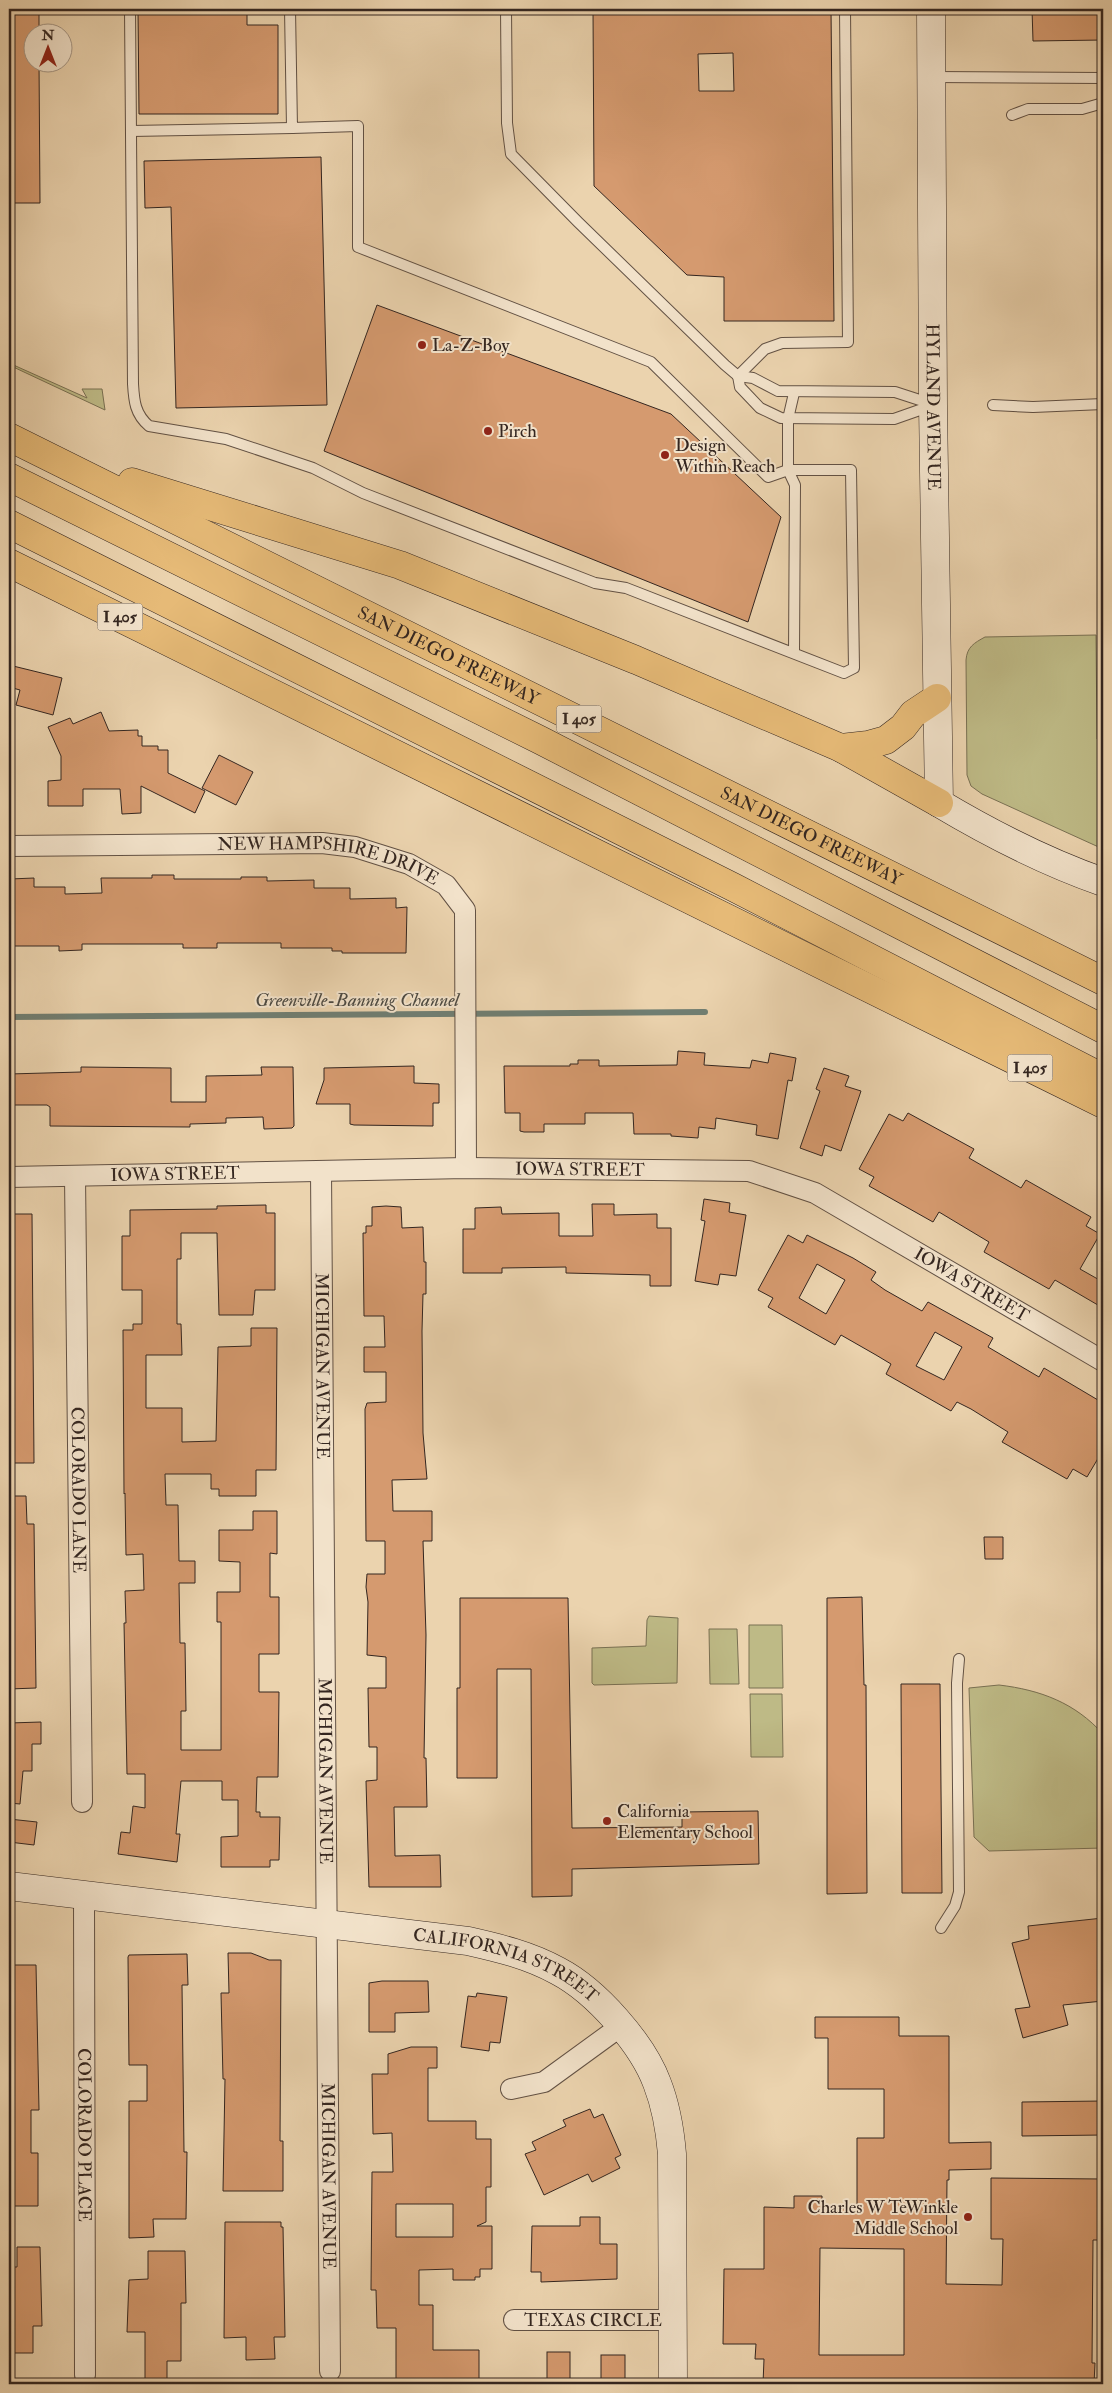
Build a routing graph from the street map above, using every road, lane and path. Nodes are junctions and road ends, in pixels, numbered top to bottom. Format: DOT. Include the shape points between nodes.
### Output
graph roads {
  1 [pos="130,9"];
  2 [pos="290,9"];
  3 [pos="506,9"];
  4 [pos="845,9"];
  5 [pos="931,9"];
  6 [pos="931,77"];
  7 [pos="1103,78"];
  8 [pos="1103,102"];
  9 [pos="1012,115"];
  10 [pos="292,128"];
  11 [pos="131,130"];
  12 [pos="738,376"];
  13 [pos="794,393"];
  14 [pos="1103,404"];
  15 [pos="933,405"];
  16 [pos="993,405"];
  17 [pos="788,419"];
  18 [pos="9,437"];
  19 [pos="54,458"];
  20 [pos="788,470"];
  21 [pos="9,477"];
  22 [pos="9,524"];
  23 [pos="9,563"];
  24 [pos="794,653"];
  25 [pos="937,698"];
  26 [pos="841,748"];
  27 [pos="939,803"];
  28 [pos="9,846"];
  29 [pos="1103,882"];
  30 [pos="1103,981"];
  31 [pos="1103,1029"];
  32 [pos="1103,1078"];
  33 [pos="1103,1104"];
  34 [pos="466,1168"];
  35 [pos="320,1171"];
  36 [pos="75,1176"];
  37 [pos="9,1177"];
  38 [pos="1103,1361"];
  39 [pos="959,1659"];
  40 [pos="82,1802"];
  41 [pos="9,1886"];
  42 [pos="84,1895"];
  43 [pos="325,1925"];
  44 [pos="941,1928"];
  45 [pos="621,2026"];
  46 [pos="511,2089"];
  47 [pos="514,2320"];
  48 [pos="672,2320"];
  49 [pos="330,2371"];
  50 [pos="85,2375"];
  51 [pos="673,2384"];
  1 -- 11 [label="lane"];
  2 -- 10 [label="lane"];
  3 -- 12 [label="lane" via="511,154"];
  4 -- 12 [label="lane" via="848,342 782,343 764,349"];
  5 -- 6 [label="street, HYLAND AVENUE"];
  6 -- 7 [label="lane"];
  6 -- 15 [label="street, HYLAND AVENUE"];
  8 -- 9 [label="lane" via="1082,109 1028,109"];
  10 -- 11 [label="lane"];
  10 -- 20 [label="lane" via="358,126 358,247 651,362 768,477"];
  11 -- 24 [label="lane" via="133,384 135,407 149,426 226,439 313,468 363,493 585,579 626,588"];
  12 -- 13 [label="lane" via="753,378 778,391"];
  12 -- 17 [label="lane" via="740,387 760,408"];
  13 -- 15 [label="lane" via="895,392"];
  13 -- 17 [label="lane"];
  14 -- 16 [label="lane"];
  15 -- 17 [label="lane" via="894,419"];
  15 -- 25 [label="street, HYLAND AVENUE"];
  17 -- 20 [label="lane"];
  18 -- 19 [label="highway, SAN DIEGO FREEWAY / I 405"];
  19 -- 26 [label="highway" via="400,565 636,660"];
  19 -- 30 [label="highway, SAN DIEGO FREEWAY / I 405"];
  20 -- 24 [label="lane" via="795,485"];
  20 -- 24 [label="lane" via="851,470 854,668 844,672"];
  21 -- 31 [label="highway" via="540,740"];
  22 -- 32 [label="highway" via="664,852"];
  23 -- 33 [label="highway, I 405"];
  25 -- 26 [label="highway" via="912,714 903,727 886,740"];
  25 -- 27 [label="street, HYLAND AVENUE"];
  26 -- 27 [label="highway"];
  27 -- 29 [label="street" via="1045,859"];
  28 -- 34 [label="street, NEW HAMPSHIRE DRIVE" via="322,843 355,847 409,864 446,884 465,910"];
  34 -- 35 [label="street, IOWA STREET"];
  34 -- 38 [label="street, IOWA STREET" via="749,1171 814,1193"];
  35 -- 36 [label="street, IOWA STREET"];
  35 -- 43 [label="street, MICHIGAN AVENUE"];
  36 -- 37 [label="street, IOWA STREET"];
  36 -- 40 [label="street, COLORADO LANE"];
  39 -- 44 [label="lane" via="958,1892"];
  41 -- 42 [label="street, CALIFORNIA STREET"];
  42 -- 43 [label="street, CALIFORNIA STREET"];
  42 -- 50 [label="street, COLORADO PLACE"];
  43 -- 45 [label="street, CALIFORNIA STREET" via="468,1941 511,1950 561,1972 593,1997"];
  43 -- 49 [label="street, MICHIGAN AVENUE"];
  45 -- 46 [label="street" via="544,2082"];
  45 -- 48 [label="street, CALIFORNIA STREET" via="657,2082 669,2122 672,2154"];
  47 -- 48 [label="street, TEXAS CIRCLE"];
  48 -- 51 [label="street, CALIFORNIA STREET"];
}
